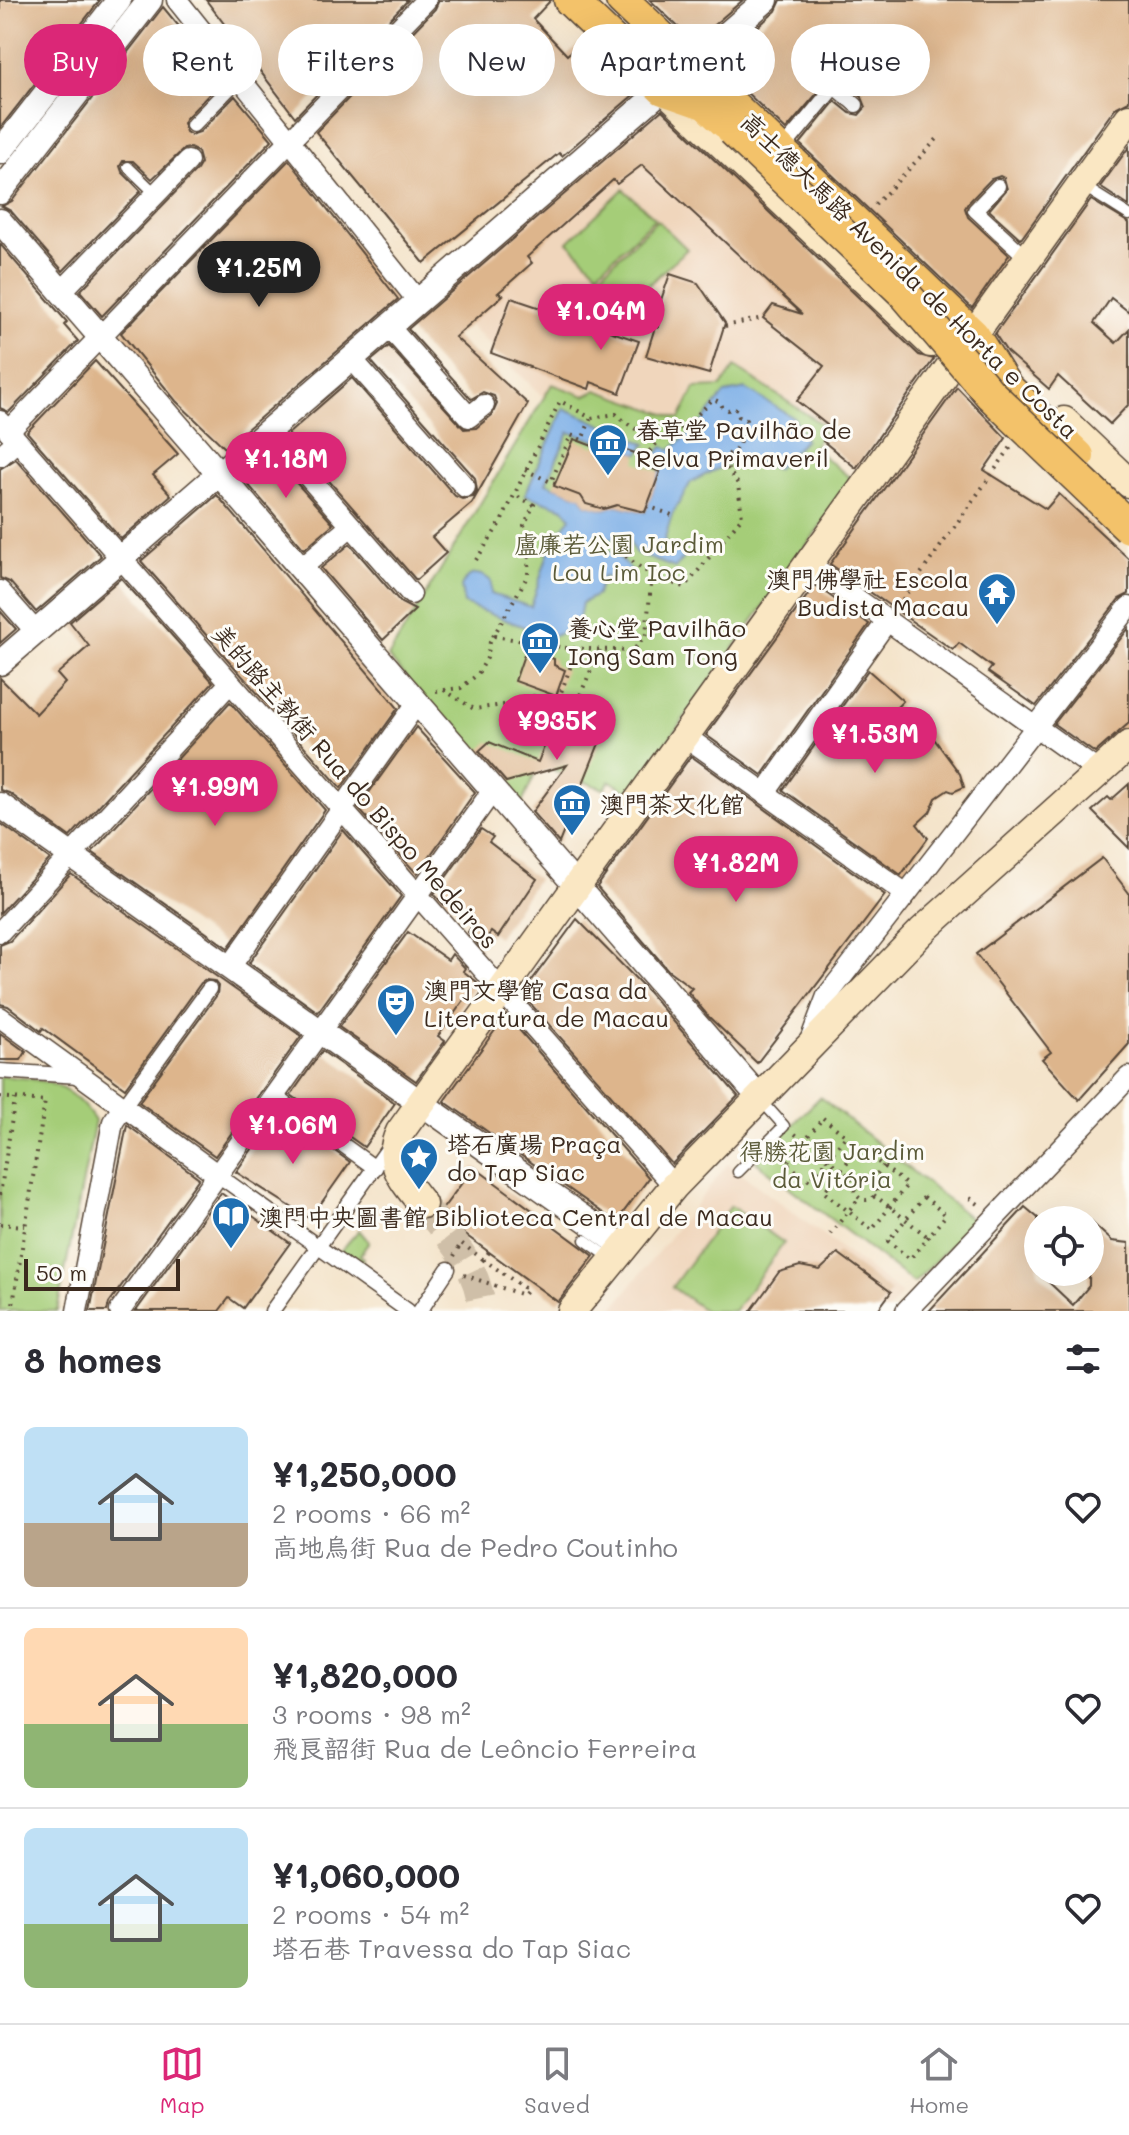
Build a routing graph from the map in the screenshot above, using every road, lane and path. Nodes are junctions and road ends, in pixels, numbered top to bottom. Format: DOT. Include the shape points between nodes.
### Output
graph roads {
  1 [pos="119,0"];
  2 [pos="150,0"];
  3 [pos="177,0"];
  4 [pos="426,0"];
  5 [pos="570,0"];
  6 [pos="622,0"];
  7 [pos="766,0"];
  8 [pos="196,24"];
  9 [pos="595,24"];
  10 [pos="647,24"];
  11 [pos="738,24"];
  12 [pos="221,96"];
  13 [pos="254,96"];
  14 [pos="655,96"];
  15 [pos="670,96"];
  16 [pos="683,96"];
  17 [pos="722,96"];
  18 [pos="856,105"];
  19 [pos="1129,118"];
  20 [pos="193,125"];
  21 [pos="939,137"];
  22 [pos="290,141"];
  23 [pos="780,151"];
  24 [pos="0,152"];
  25 [pos="188,161"];
  26 [pos="128,167"];
  27 [pos="1081,185"];
  28 [pos="998,186"];
  29 [pos="0,192"];
  30 [pos="156,194"];
  31 [pos="1129,215"];
  32 [pos="0,221"];
  33 [pos="857,224"];
  34 [pos="1028,259"];
  35 [pos="61,292"];
  36 [pos="418,301"];
  37 [pos="763,318"];
  38 [pos="725,326"];
  39 [pos="389,327"];
  40 [pos="973,335"];
  41 [pos="100,337"];
  42 [pos="352,359"];
  43 [pos="952,364"];
  44 [pos="484,405"];
  45 [pos="591,418"];
  46 [pos="9,431"];
  47 [pos="268,431"];
  48 [pos="663,436"];
  49 [pos="0,456"];
  50 [pos="1001,462"];
  51 [pos="639,463"];
  52 [pos="525,470"];
  53 [pos="219,474"];
  54 [pos="1129,483"];
  55 [pos="465,487"];
  56 [pos="513,494"];
  57 [pos="1129,505"];
  58 [pos="647,506"];
  59 [pos="672,515"];
  60 [pos="351,526"];
  61 [pos="1129,527"];
  62 [pos="1129,546"];
  63 [pos="620,550"];
  64 [pos="121,559"];
  65 [pos="476,560"];
  66 [pos="808,564"];
  67 [pos="301,568"];
  68 [pos="652,575"];
  69 [pos="0,591"];
  70 [pos="411,594"];
  71 [pos="1129,607"];
  72 [pos="887,621"];
  73 [pos="36,632"];
  74 [pos="494,636"];
  75 [pos="577,649"];
  76 [pos="600,650"];
  77 [pos="0,663"];
  78 [pos="230,683"];
  79 [pos="537,689"];
  80 [pos="444,690"];
  81 [pos="577,702"];
  82 [pos="417,703"];
  83 [pos="531,704"];
  84 [pos="1036,727"];
  85 [pos="685,736"];
  86 [pos="1129,745"];
  87 [pos="1099,772"];
  88 [pos="493,790"];
  89 [pos="765,793"];
  90 [pos="0,805"];
  91 [pos="341,808"];
  92 [pos="71,855"];
  93 [pos="576,887"];
  94 [pos="417,894"];
  95 [pos="906,894"];
  96 [pos="0,932"];
  97 [pos="230,967"];
  98 [pos="209,989"];
  99 [pos="501,990"];
  100 [pos="0,1017"];
  101 [pos="321,1031"];
  102 [pos="807,1049"];
  103 [pos="0,1071"];
  104 [pos="82,1076"];
  105 [pos="1129,1077"];
  106 [pos="275,1096"];
  107 [pos="0,1097"];
  108 [pos="759,1097"];
  109 [pos="15,1099"];
  110 [pos="421,1103"];
  111 [pos="124,1106"];
  112 [pos="400,1132"];
  113 [pos="804,1141"];
  114 [pos="901,1144"];
  115 [pos="827,1159"];
  116 [pos="883,1166"];
  117 [pos="375,1168"];
  118 [pos="841,1170"];
  119 [pos="738,1172"];
  120 [pos="218,1175"];
  121 [pos="872,1180"];
  122 [pos="858,1183"];
  123 [pos="674,1186"];
  124 [pos="0,1195"];
  125 [pos="874,1195"];
  126 [pos="860,1197"];
  127 [pos="422,1204"];
  128 [pos="890,1208"];
  129 [pos="848,1211"];
  130 [pos="905,1220"];
  131 [pos="0,1224"];
  132 [pos="25,1226"];
  133 [pos="830,1234"];
  134 [pos="928,1237"];
  135 [pos="585,1240"];
  136 [pos="318,1246"];
  137 [pos="457,1250"];
  138 [pos="489,1252"];
  139 [pos="617,1252"];
  140 [pos="484,1260"];
  141 [pos="448,1269"];
  142 [pos="12,1311"];
  143 [pos="77,1311"];
  144 [pos="120,1311"];
  145 [pos="272,1311"];
  146 [pos="408,1311"];
  147 [pos="420,1311"];
  148 [pos="572,1311"];
  149 [pos="906,1311"];
  1 -- 24 [label="street"];
  2 -- 29 [label="street"];
  3 -- 8 [label="street"];
  4 -- 22 [label="street"];
  5 -- 9 [label="main road, 高士德大馬路 Avenida de Horta e Costa"];
  6 -- 10 [label="main road, 高士德大馬路 Avenida de Horta e Costa"];
  7 -- 11 [label="street"];
  12 -- 20 [label="street"];
  13 -- 22 [label="street"];
  14 -- 36 [label="street"];
  15 -- 43 [label="main road, 高士德大馬路 Avenida de Horta e Costa"];
  16 -- 61 [label="main road, bridge" via="706,104 904,293 990,394"];
  17 -- 23 [label="main road, 高士德大馬路 Avenida de Horta e Costa"];
  18 -- 23 [label="street" via="834,87"];
  19 -- 27 [label="main road"];
  21 -- 33 [label="path"];
  22 -- 36 [label="street"];
  22 -- 41 [label="street"];
  23 -- 33 [label="main road, 高士德大馬路 Avenida de Horta e Costa"];
  25 -- 30 [label="street"];
  26 -- 30 [label="lane"];
  27 -- 31 [label="lane"];
  27 -- 34 [label="main road"];
  28 -- 34 [label="street" via="975,210"];
  30 -- 35 [label="street"];
  32 -- 35 [label="street"];
  33 -- 40 [label="main road, 高士德大馬路 Avenida de Horta e Costa"];
  34 -- 40 [label="main road"];
  35 -- 41 [label="street"];
  36 -- 39 [label="street"];
  37 -- 38 [label="path"];
  39 -- 42 [label="street"];
  39 -- 44 [label="street" via="469,417"];
  40 -- 43 [label="main road"];
  40 -- 54 [label="main road, 高士德大馬路 Avenida de Horta e Costa"];
  40 -- 57 [label="main road" via="1006,387"];
  41 -- 46 [label="street"];
  41 -- 53 [label="street"];
  42 -- 47 [label="street"];
  42 -- 55 [label="street"];
  43 -- 62 [label="main road, 高士德大馬路 Avenida de Horta e Costa" via="981,405"];
  43 -- 66 [label="main road"];
  45 -- 48 [label="path" via="616,414 632,428"];
  45 -- 52 [label="path" via="560,401"];
  45 -- 52 [label="path" via="582,440 571,435 553,482"];
  46 -- 49 [label="street"];
  46 -- 64 [label="street, 美的路主教街 Rua do Bispo Medeiros"];
  47 -- 53 [label="street"];
  47 -- 60 [label="street"];
  48 -- 51 [label="path"];
  48 -- 68 [label="path" via="690,422 713,399 723,408 737,410 746,428 739,446 728,455 727,468 738,484 742,517 685,587"];
  50 -- 72 [label="path"];
  52 -- 56 [label="path"];
  53 -- 64 [label="street"];
  53 -- 67 [label="street"];
  56 -- 65 [label="path"];
  56 -- 74 [label="path" via="534,505 524,525 531,557 528,575"];
  58 -- 59 [label="path"];
  60 -- 67 [label="street"];
  60 -- 70 [label="street"];
  63 -- 68 [label="path"];
  64 -- 73 [label="street"];
  64 -- 78 [label="street, 美的路主教街 Rua do Bispo Medeiros"];
  66 -- 72 [label="street"];
  66 -- 85 [label="main road"];
  67 -- 82 [label="street"];
  68 -- 76 [label="path" via="646,634 633,651"];
  69 -- 73 [label="street"];
  71 -- 84 [label="street"];
  72 -- 84 [label="street"];
  72 -- 89 [label="street"];
  73 -- 77 [label="street"];
  74 -- 75 [label="path"];
  74 -- 80 [label="path" via="478,674 461,688"];
  75 -- 76 [label="path"];
  75 -- 83 [label="path" via="555,715"];
  76 -- 81 [label="path"];
  78 -- 91 [label="street, 美的路主教街 Rua do Bispo Medeiros"];
  78 -- 92 [label="street"];
  79 -- 83 [label="path"];
  80 -- 82 [label="path" via="426,690"];
  80 -- 83 [label="path" via="474,709"];
  82 -- 88 [label="street"];
  82 -- 91 [label="street"];
  84 -- 87 [label="street"];
  84 -- 95 [label="street"];
  85 -- 89 [label="street"];
  85 -- 93 [label="main road"];
  86 -- 87 [label="main road"];
  87 -- 102 [label="main road" via="922,931"];
  88 -- 93 [label="street"];
  88 -- 94 [label="street"];
  89 -- 95 [label="street"];
  90 -- 92 [label="street"];
  91 -- 94 [label="street, 美的路主教街 Rua do Bispo Medeiros"];
  91 -- 97 [label="street"];
  92 -- 96 [label="street"];
  92 -- 97 [label="street"];
  93 -- 99 [label="main road"];
  93 -- 108 [label="street"];
  94 -- 99 [label="street, 美的路主教街 Rua do Bispo Medeiros"];
  94 -- 101 [label="street"];
  95 -- 102 [label="street" via="827,996"];
  97 -- 101 [label="street"];
  98 -- 111 [label="street"];
  99 -- 110 [label="main road"];
  99 -- 123 [label="street, 美的路主教街 Rua do Bispo Medeiros"];
  100 -- 104 [label="street"];
  101 -- 106 [label="street"];
  101 -- 110 [label="street"];
  102 -- 108 [label="main road"];
  103 -- 104 [label="street"];
  104 -- 111 [label="street"];
  105 -- 149 [label="street"];
  106 -- 117 [label="street"];
  106 -- 120 [label="street"];
  107 -- 109 [label="path"];
  108 -- 119 [label="lane" via="784,1126"];
  108 -- 123 [label="main road"];
  109 -- 124 [label="path"];
  109 -- 132 [label="path" via="45,1101"];
  110 -- 112 [label="main road"];
  110 -- 139 [label="street"];
  111 -- 120 [label="street"];
  111 -- 143 [label="street" via="113,1122"];
  112 -- 117 [label="street"];
  112 -- 127 [label="main road" via="395,1165"];
  113 -- 115 [label="path"];
  113 -- 115 [label="path" via="786,1163 810,1181"];
  113 -- 115 [label="path" via="823,1118 846,1136"];
  114 -- 116 [label="path"];
  115 -- 118 [label="path"];
  116 -- 118 [label="path" via="859,1147"];
  116 -- 121 [label="path"];
  116 -- 128 [label="path" via="907,1185"];
  117 -- 136 [label="street"];
  118 -- 122 [label="path"];
  118 -- 129 [label="path" via="824,1192"];
  120 -- 136 [label="street"];
  120 -- 144 [label="street"];
  121 -- 122 [label="path"];
  121 -- 125 [label="path"];
  122 -- 126 [label="path"];
  123 -- 139 [label="main road"];
  125 -- 126 [label="path"];
  125 -- 128 [label="path"];
  126 -- 129 [label="path"];
  128 -- 129 [label="path" via="872,1230"];
  128 -- 130 [label="path"];
  129 -- 133 [label="path"];
  130 -- 134 [label="path"];
  130 -- 134 [label="path" via="888,1241 910,1259"];
  130 -- 134 [label="path" via="924,1197 946,1215"];
  131 -- 132 [label="path"];
  132 -- 142 [label="path"];
  135 -- 139 [label="lane"];
  136 -- 145 [label="street"];
  136 -- 146 [label="street"];
  137 -- 140 [label="path" via="461,1243"];
  138 -- 140 [label="path"];
  139 -- 148 [label="main road"];
  140 -- 141 [label="path" via="527,1290 523,1295"];
  141 -- 147 [label="street"];
}
